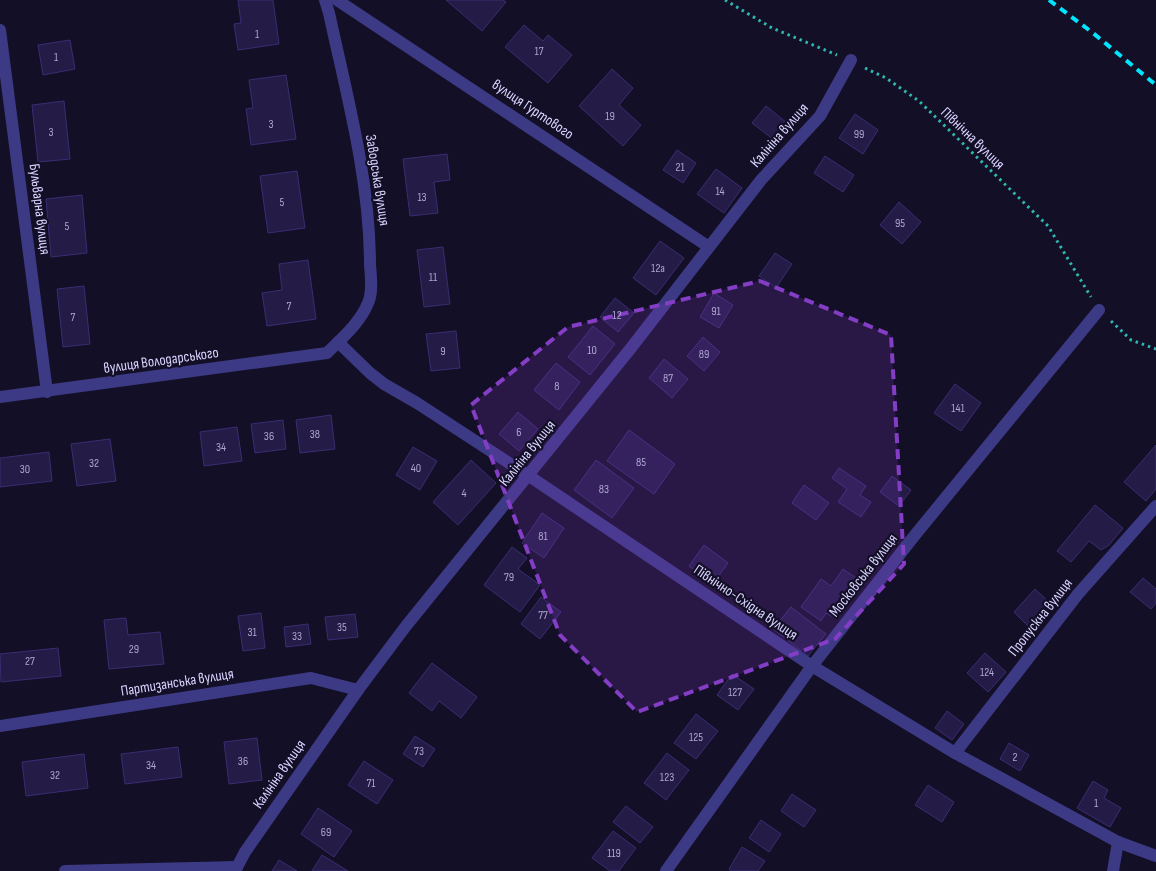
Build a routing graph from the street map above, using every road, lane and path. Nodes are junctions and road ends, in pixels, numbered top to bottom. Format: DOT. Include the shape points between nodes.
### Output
graph roads {
  1 [pos="325,0"];
  2 [pos="337,0"];
  3 [pos="725,0"];
  4 [pos="0,30"];
  5 [pos="851,60"];
  6 [pos="709,247"];
  7 [pos="1099,310"];
  8 [pos="338,342"];
  9 [pos="1156,349"];
  10 [pos="327,353"];
  11 [pos="47,392"];
  12 [pos="0,398"];
  13 [pos="529,476"];
  14 [pos="1156,506"];
  15 [pos="812,666"];
  16 [pos="358,690"];
  17 [pos="0,726"];
  18 [pos="955,754"];
  19 [pos="1118,842"];
  20 [pos="1156,856"];
  21 [pos="236,869"];
  22 [pos="65,871"];
  23 [pos="666,871"];
  24 [pos="1113,871"];
  1 -- 8 [label="street, Заводська вулиця" via="355,135 370,237 369,302"];
  2 -- 6 [label="street, вулиця Гуртового"];
  3 -- 5 [label="path, Північна вулиця" via="772,28"];
  4 -- 11 [label="street, Бульварна вулиця"];
  5 -- 6 [label="street, Калініна вулиця" via="820,116 761,180"];
  5 -- 7 [label="path, Північна вулиця" via="919,100 1048,226"];
  6 -- 13 [label="street, Калініна вулиця"];
  7 -- 9 [label="path, Північна вулиця" via="1131,340"];
  7 -- 15 [label="street, Московська вулиця"];
  8 -- 10 [label="street, Заводська вулиця"];
  8 -- 13 [label="street, Північно-Східна вулиця" via="384,384"];
  10 -- 11 [label="street, вулиця Володарського"];
  11 -- 12 [label="street, вулиця Володарського"];
  13 -- 15 [label="street, Північно-Східна вулиця"];
  13 -- 16 [label="street, Калініна вулиця"];
  14 -- 18 [label="street, Пропускна вулиця" via="1078,594"];
  15 -- 18 [label="street, Північно-Східна вулиця"];
  15 -- 23 [label="street, Московська вулиця"];
  16 -- 17 [label="street, Партизанська вулиця" via="312,678"];
  16 -- 21 [label="street, Калініна вулиця"];
  18 -- 19 [label="street, Північно-Східна вулиця"];
  19 -- 20 [label="street, Північно-Східна вулиця"];
  19 -- 24 [label="street"];
  21 -- 22 [label="street"];
}
